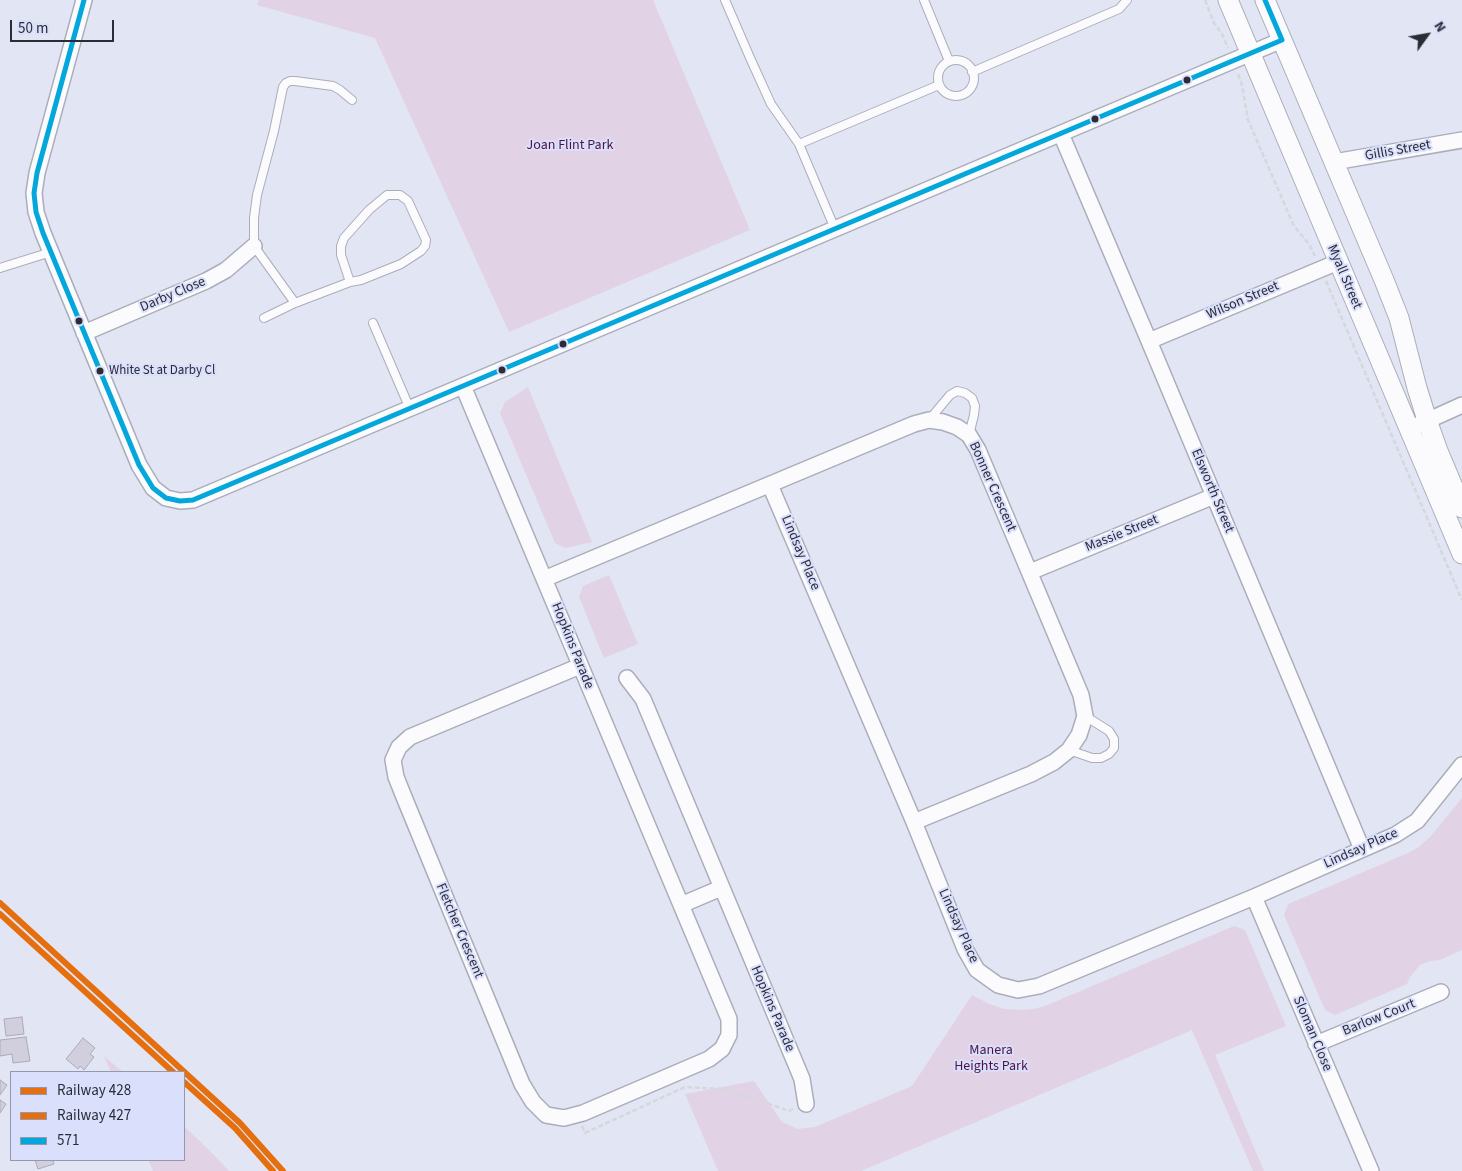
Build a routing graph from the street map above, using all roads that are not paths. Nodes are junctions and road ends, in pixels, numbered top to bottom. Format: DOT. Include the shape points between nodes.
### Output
graph roads {
  1 [pos="84,0"];
  2 [pos="725,0"];
  3 [pos="924,0"];
  4 [pos="1126,0"];
  5 [pos="1228,0"];
  6 [pos="1265,0"];
  7 [pos="1282,40"];
  8 [pos="1241,57"];
  9 [pos="949,62"];
  10 [pos="972,72"];
  11 [pos="939,85"];
  12 [pos="352,100"];
  13 [pos="1061,134"];
  14 [pos="1462,140"];
  15 [pos="799,144"];
  16 [pos="1334,162"];
  17 [pos="835,229"];
  18 [pos="254,246"];
  19 [pos="51,252"];
  20 [pos="1329,266"];
  21 [pos="0,268"];
  22 [pos="350,282"];
  23 [pos="295,303"];
  24 [pos="264,318"];
  25 [pos="373,323"];
  26 [pos="84,333"];
  27 [pos="1149,340"];
  28 [pos="463,386"];
  29 [pos="1462,405"];
  30 [pos="410,409"];
  31 [pos="929,420"];
  32 [pos="1427,420"];
  33 [pos="1409,429"];
  34 [pos="969,436"];
  35 [pos="770,485"];
  36 [pos="1214,496"];
  37 [pos="1462,508"];
  38 [pos="1462,554"];
  39 [pos="1030,572"];
  40 [pos="544,579"];
  41 [pos="580,666"];
  42 [pos="628,678"];
  43 [pos="1085,716"];
  44 [pos="1069,750"];
  45 [pos="1462,766"];
  46 [pos="914,822"];
  47 [pos="1362,849"];
  48 [pos="721,888"];
  49 [pos="1254,897"];
  50 [pos="681,905"];
  51 [pos="1442,992"];
  52 [pos="1316,1044"];
  53 [pos="722,1049"];
  54 [pos="806,1104"];
  55 [pos="1371,1171"];
  1 -- 19 [label="street" via="34,193 36,212"];
  2 -- 15 [label="lane" via="771,104"];
  3 -- 9 [label="lane"];
  4 -- 10 [label="lane" via="1119,9"];
  5 -- 8 [label="street, Myall Street"];
  6 -- 7 [label="street"];
  7 -- 8 [label="street"];
  7 -- 16 [label="street"];
  8 -- 13 [label="street"];
  8 -- 20 [label="street, Myall Street"];
  9 -- 10 [label="lane" via="963,62"];
  9 -- 11 [label="lane" via="939,71"];
  10 -- 11 [label="lane" via="971,88 962,95 951,96"];
  11 -- 15 [label="lane"];
  12 -- 18 [label="lane" via="333,86 290,81 283,87 257,195"];
  13 -- 17 [label="street"];
  13 -- 27 [label="street, Elsworth Street"];
  14 -- 16 [label="street, Gillis Street"];
  15 -- 17 [label="lane"];
  16 -- 32 [label="street" via="1399,318"];
  17 -- 28 [label="street"];
  18 -- 23 [label="lane"];
  18 -- 26 [label="street, Darby Close" via="226,270 206,281"];
  19 -- 21 [label="lane"];
  19 -- 26 [label="street"];
  20 -- 27 [label="street, Wilson Street"];
  20 -- 33 [label="street, Myall Street"];
  22 -- 22 [label="lane" via="401,264 425,246 426,240 408,201 400,195 387,195 344,238 341,255"];
  22 -- 23 [label="lane"];
  23 -- 24 [label="lane"];
  25 -- 30 [label="lane"];
  26 -- 30 [label="street" via="139,465 153,488 166,498 193,500"];
  27 -- 36 [label="street, Elsworth Street"];
  28 -- 30 [label="street"];
  28 -- 40 [label="street, Hopkins Parade"];
  29 -- 32 [label="street"];
  31 -- 34 [label="street, Bonner Crescent" via="957,427"];
  31 -- 34 [label="lane" via="950,395 957,391 965,393 975,406"];
  31 -- 35 [label="street"];
  32 -- 33 [label="street"];
  32 -- 37 [label="street"];
  33 -- 38 [label="street, Myall Street"];
  34 -- 39 [label="street, Bonner Crescent"];
  35 -- 40 [label="street"];
  35 -- 46 [label="street, Lindsay Place"];
  36 -- 39 [label="street, Massie Street"];
  36 -- 47 [label="street, Elsworth Street"];
  39 -- 43 [label="street, Bonner Crescent" via="1081,695"];
  40 -- 41 [label="street, Hopkins Parade"];
  41 -- 50 [label="street, Hopkins Parade"];
  41 -- 53 [label="street, Fletcher Crescent" via="410,736 399,747 393,760 396,777 522,1084 546,1115 564,1118 578,1114 709,1059"];
  42 -- 48 [label="street, Hopkins Parade" via="643,698"];
  43 -- 44 [label="street" via="1079,735"];
  43 -- 44 [label="lane" via="1109,731 1114,739 1114,748 1100,758"];
  44 -- 46 [label="street" via="1031,774"];
  45 -- 47 [label="street, Lindsay Place" via="1417,821"];
  46 -- 49 [label="street, Lindsay Place" via="966,949 978,970 998,985 1018,990 1039,986"];
  47 -- 49 [label="street, Lindsay Place"];
  48 -- 50 [label="street"];
  48 -- 54 [label="street, Hopkins Parade" via="802,1079"];
  49 -- 52 [label="street, Sloman Close"];
  50 -- 53 [label="street, Hopkins Parade" via="729,1019 729,1035"];
  51 -- 52 [label="street, Barlow Court"];
  52 -- 55 [label="street, Sloman Close"];
}
